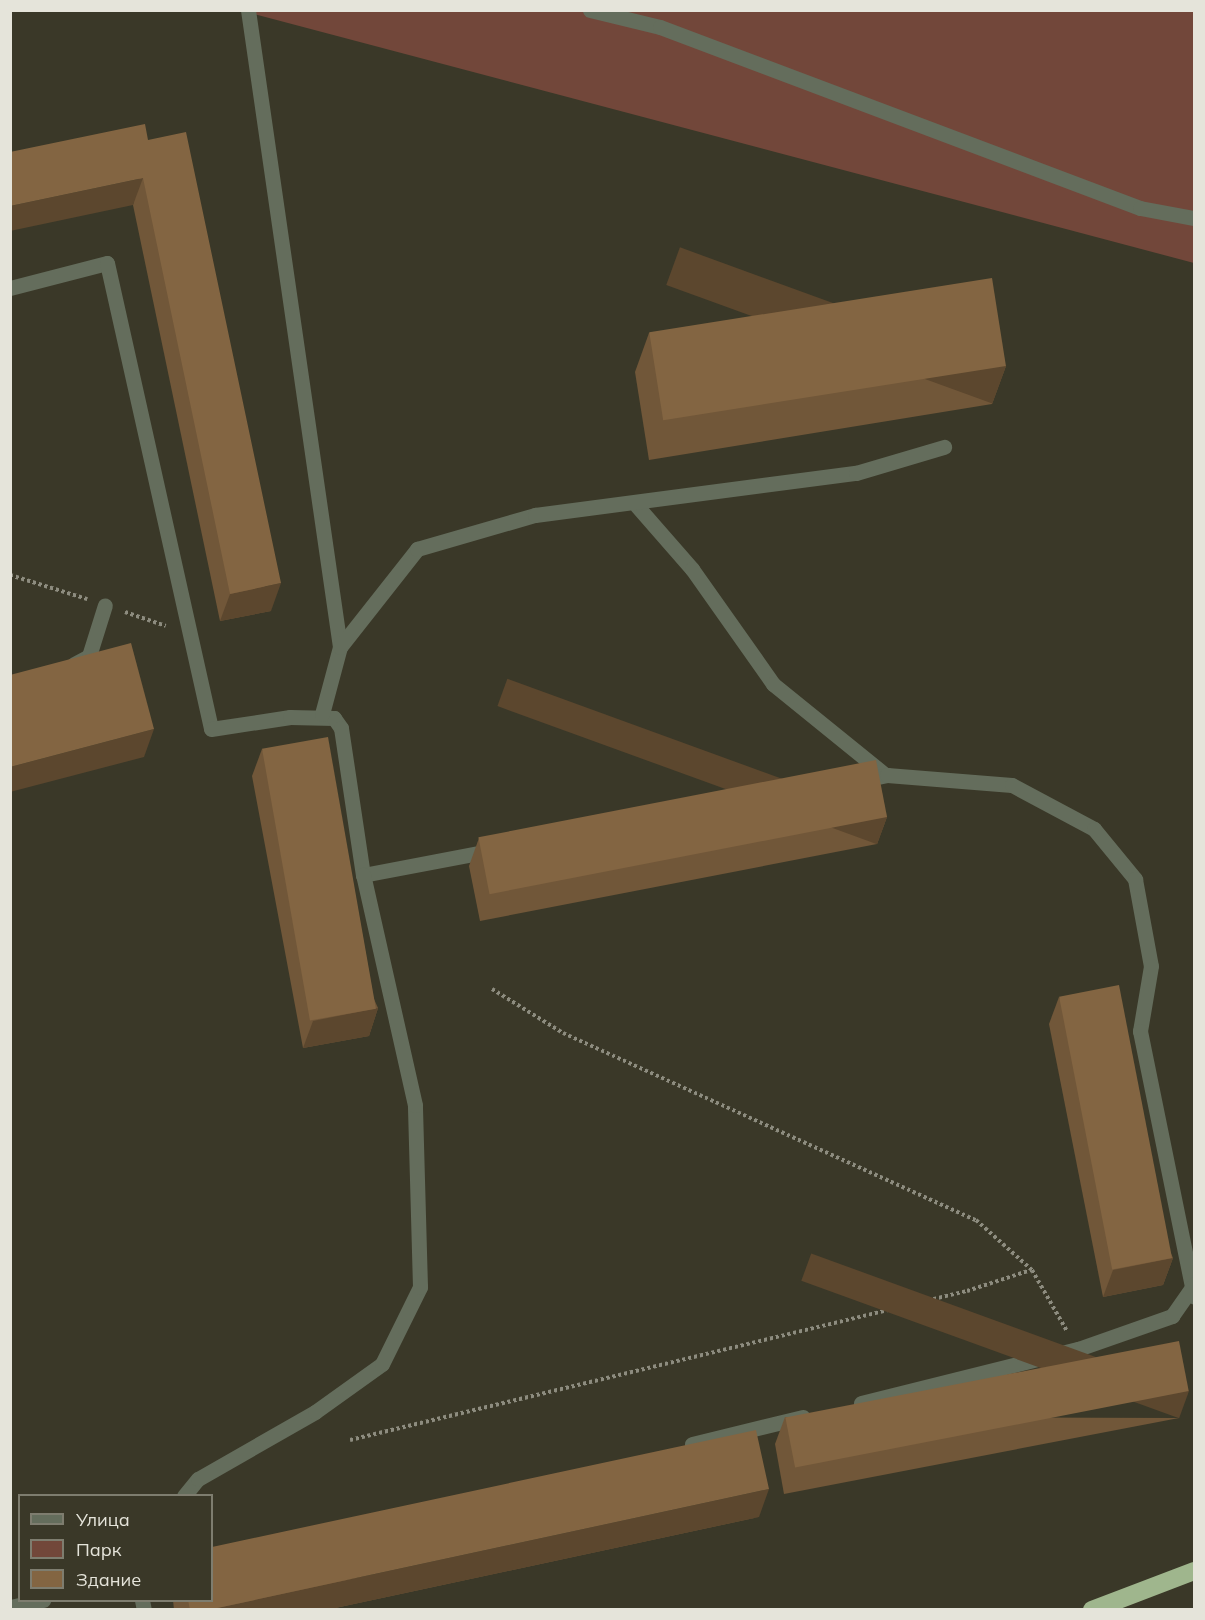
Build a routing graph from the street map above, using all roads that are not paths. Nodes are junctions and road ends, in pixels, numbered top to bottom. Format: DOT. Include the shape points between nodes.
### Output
graph roads {
  1 [pos="248,10"];
  2 [pos="590,10"];
  3 [pos="1194,218"];
  4 [pos="10,288"];
  5 [pos="944,447"];
  6 [pos="637,506"];
  7 [pos="105,604"];
  8 [pos="340,646"];
  9 [pos="56,670"];
  10 [pos="322,714"];
  11 [pos="887,775"];
  12 [pos="840,784"];
  13 [pos="514,846"];
  14 [pos="363,875"];
  15 [pos="1194,1289"];
  16 [pos="847,1406"];
  17 [pos="824,1412"];
  18 [pos="674,1449"];
  19 [pos="186,1494"];
  20 [pos="1194,1571"];
  21 [pos="34,1602"];
  22 [pos="10,1607"];
  23 [pos="1092,1610"];
  1 -- 8 [label="street"];
  2 -- 3 [label="street" via="660,27 1140,208"];
  4 -- 10 [label="street" via="107,262 211,729"];
  5 -- 6 [label="street" via="856,473"];
  6 -- 8 [label="street" via="536,515 417,549"];
  6 -- 11 [label="street" via="692,569 773,684"];
  7 -- 9 [label="street" via="89,656"];
  8 -- 10 [label="street"];
  10 -- 14 [label="street" via="341,728"];
  11 -- 12 [label="street"];
  11 -- 15 [label="street" via="1012,785 1094,829 1135,879 1151,966 1140,1031"];
  13 -- 14 [label="street"];
  14 -- 19 [label="street" via="415,1105 420,1287 382,1364 315,1412 198,1479"];
  15 -- 16 [label="street" via="1172,1316 1078,1349"];
  17 -- 18 [label="street"];
  20 -- 23 [label="highway"];
  21 -- 22 [label="street"];
}
